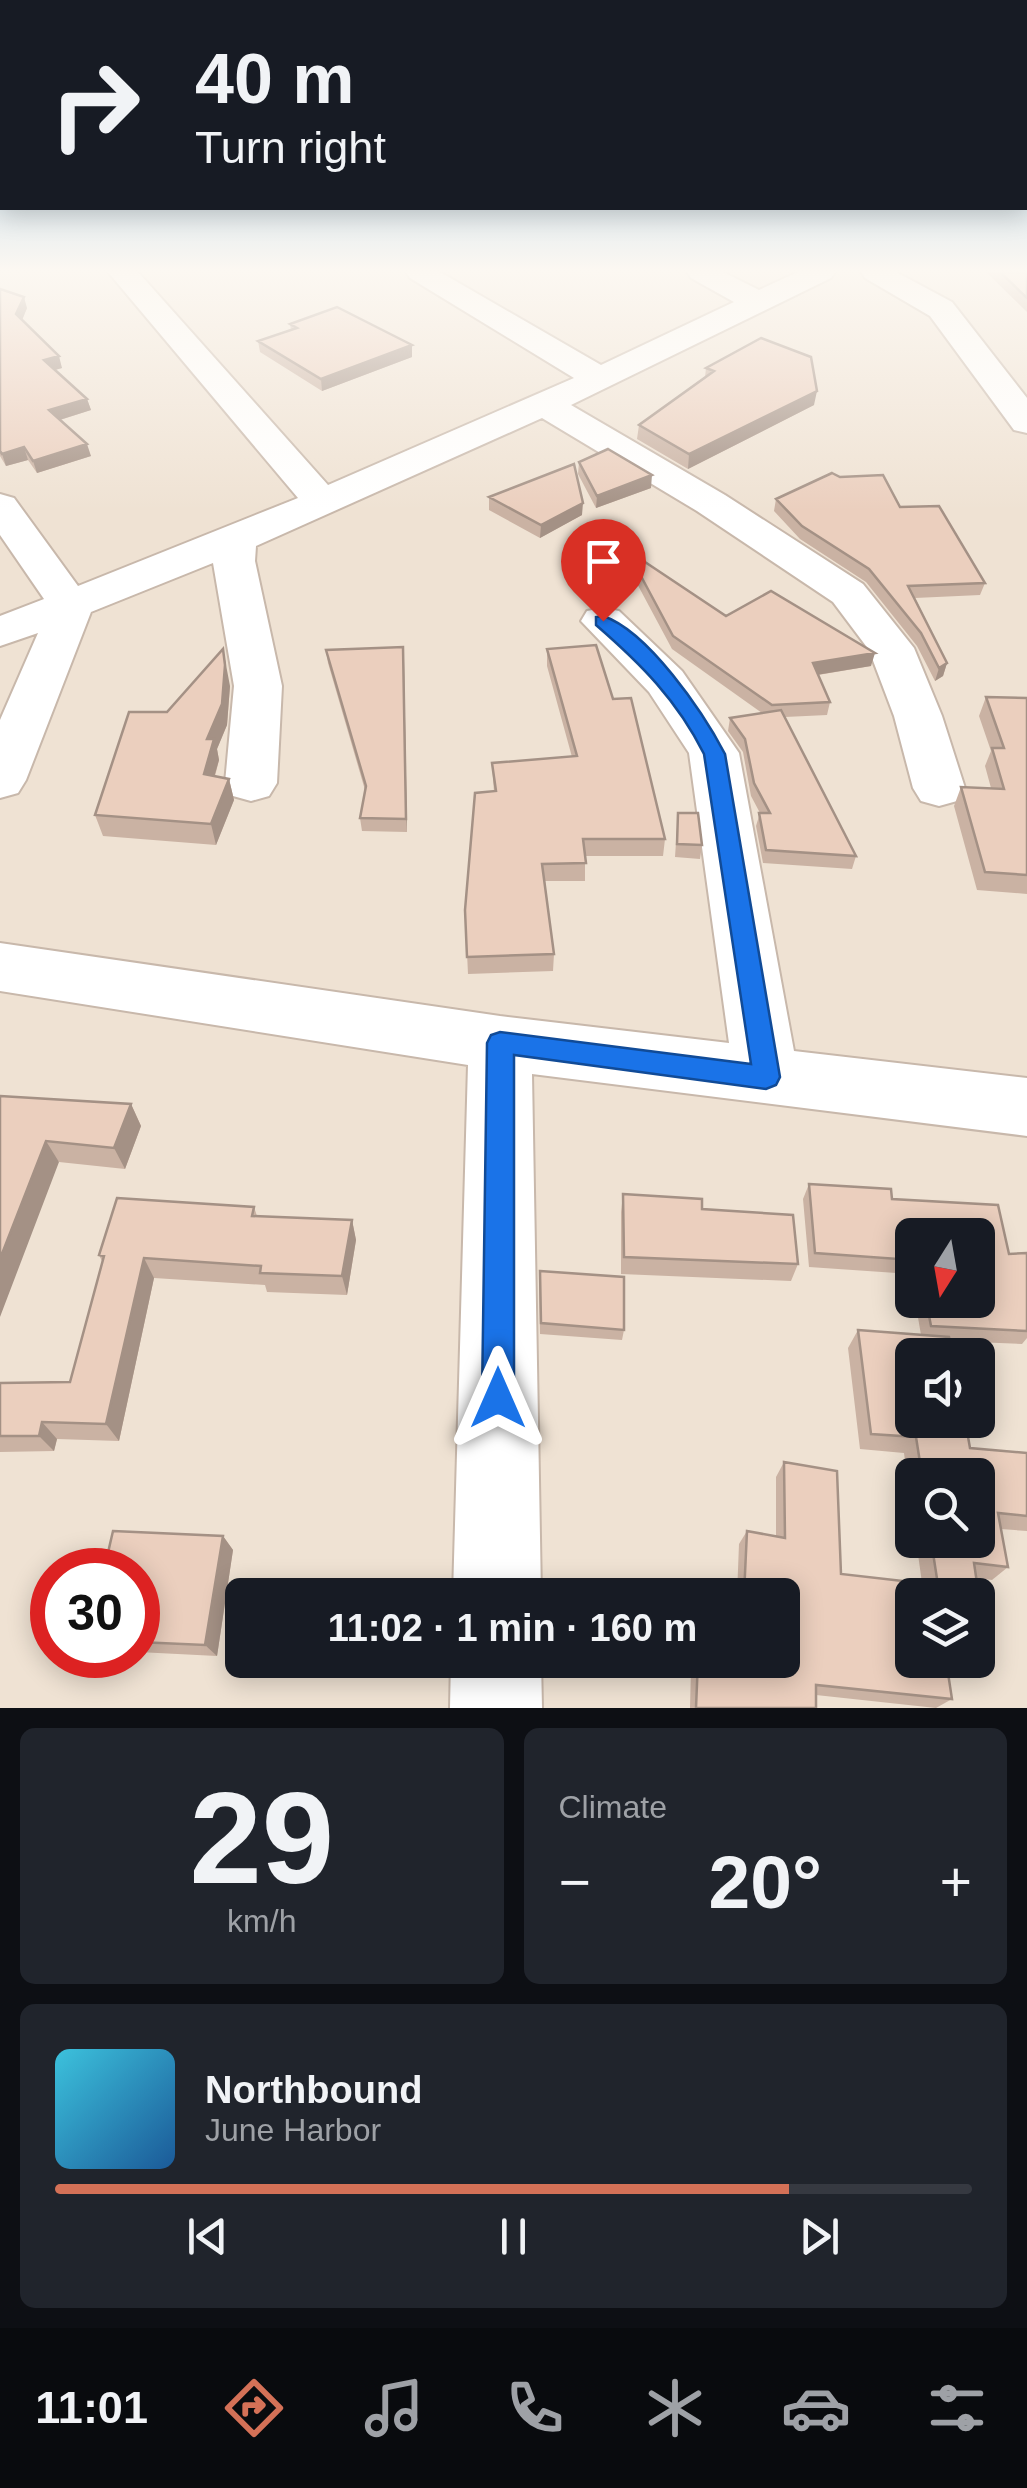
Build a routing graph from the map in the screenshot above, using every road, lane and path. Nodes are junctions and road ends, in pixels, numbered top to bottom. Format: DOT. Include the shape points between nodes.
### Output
graph roads {
  1 [pos="191,352"];
  2 [pos="555,352"];
  3 [pos="655,352"];
  4 [pos="973,352"];
  5 [pos="601,379"];
  6 [pos="542,403"];
  7 [pos="1027,422"];
  8 [pos="322,502"];
  9 [pos="0,506"];
  10 [pos="236,540"];
  11 [pos="71,607"];
  12 [pos="603,621"];
  13 [pos="0,632"];
  14 [pos="0,780"];
  15 [pos="251,783"];
  16 [pos="938,788"];
  17 [pos="0,968"];
  18 [pos="500,1043"];
  19 [pos="766,1077"];
  20 [pos="1027,1107"];
  21 [pos="497,1578"];
  22 [pos="496,1678"];
  23 [pos="496,1708"];
  1 -- 8 [label="street"];
  2 -- 5 [label="street"];
  3 -- 5 [label="street"];
  4 -- 7 [label="street"];
  5 -- 6 [label="street"];
  6 -- 8 [label="street"];
  6 -- 16 [label="street" via="848,593 891,648"];
  8 -- 10 [label="street"];
  9 -- 11 [label="street"];
  10 -- 11 [label="street"];
  10 -- 15 [label="street" via="234,561 258,686"];
  11 -- 13 [label="street"];
  11 -- 14 [label="street"];
  12 -- 19 [label="street" via="652,663 694,714 714,754"];
  17 -- 18 [label="street"];
  18 -- 19 [label="street"];
  18 -- 21 [label="street"];
  19 -- 20 [label="street"];
  22 -- 23 [label="street"];
}
